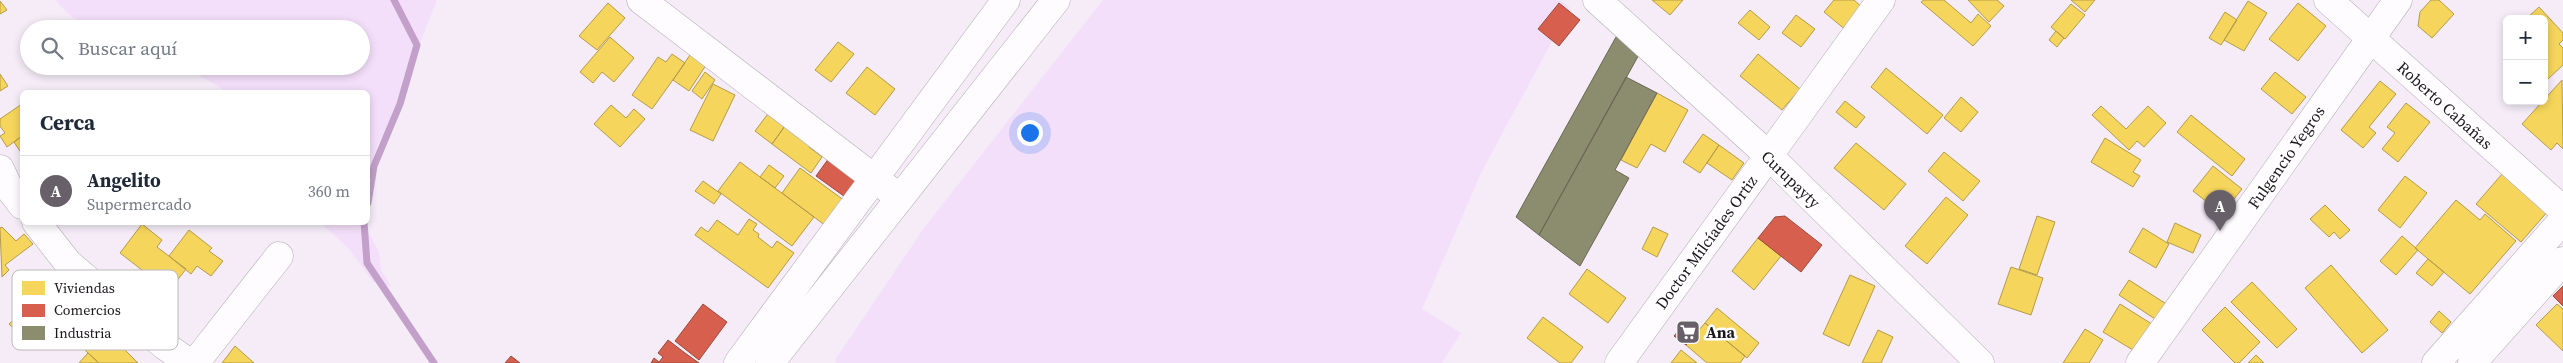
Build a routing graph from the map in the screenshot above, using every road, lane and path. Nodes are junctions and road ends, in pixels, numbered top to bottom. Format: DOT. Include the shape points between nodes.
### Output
graph roads {
  1 [pos="641,0"];
  2 [pos="1006,0"];
  3 [pos="1056,0"];
  4 [pos="1597,0"];
  5 [pos="1881,0"];
  6 [pos="2328,0"];
  7 [pos="2398,0"];
  8 [pos="2370,38"];
  9 [pos="1768,155"];
  10 [pos="0,169"];
  11 [pos="873,178"];
  12 [pos="900,198"];
  13 [pos="20,202"];
  14 [pos="2563,210"];
  15 [pos="2563,220"];
  16 [pos="38,225"];
  17 [pos="279,256"];
  18 [pos="2563,261"];
  19 [pos="76,270"];
  20 [pos="171,350"];
  21 [pos="762,359"];
  22 [pos="190,363"];
  23 [pos="195,363"];
  24 [pos="1619,363"];
  25 [pos="1980,363"];
  26 [pos="2140,363"];
  27 [pos="2436,363"];
  28 [pos="2472,363"];
  1 -- 11 [label="street"];
  2 -- 11 [label="street"];
  3 -- 12 [label="street"];
  4 -- 9 [label="street, Curupayty"];
  5 -- 9 [label="street, Doctor Milcíades Ortiz"];
  6 -- 8 [label="street, Roberto Cabañas"];
  7 -- 8 [label="street, Fulgencio Yegros"];
  8 -- 14 [label="street, Roberto Cabañas"];
  8 -- 26 [label="street, Fulgencio Yegros"];
  9 -- 24 [label="street, Doctor Milcíades Ortiz"];
  9 -- 25 [label="street, Curupayty"];
  10 -- 13 [label="street"];
  11 -- 12 [label="street"];
  11 -- 21 [label="street"];
  12 -- 21 [label="street"];
  15 -- 27 [label="street"];
  16 -- 19 [label="street"];
  17 -- 23 [label="street"];
  18 -- 28 [label="street"];
  20 -- 22 [label="street"];
}
